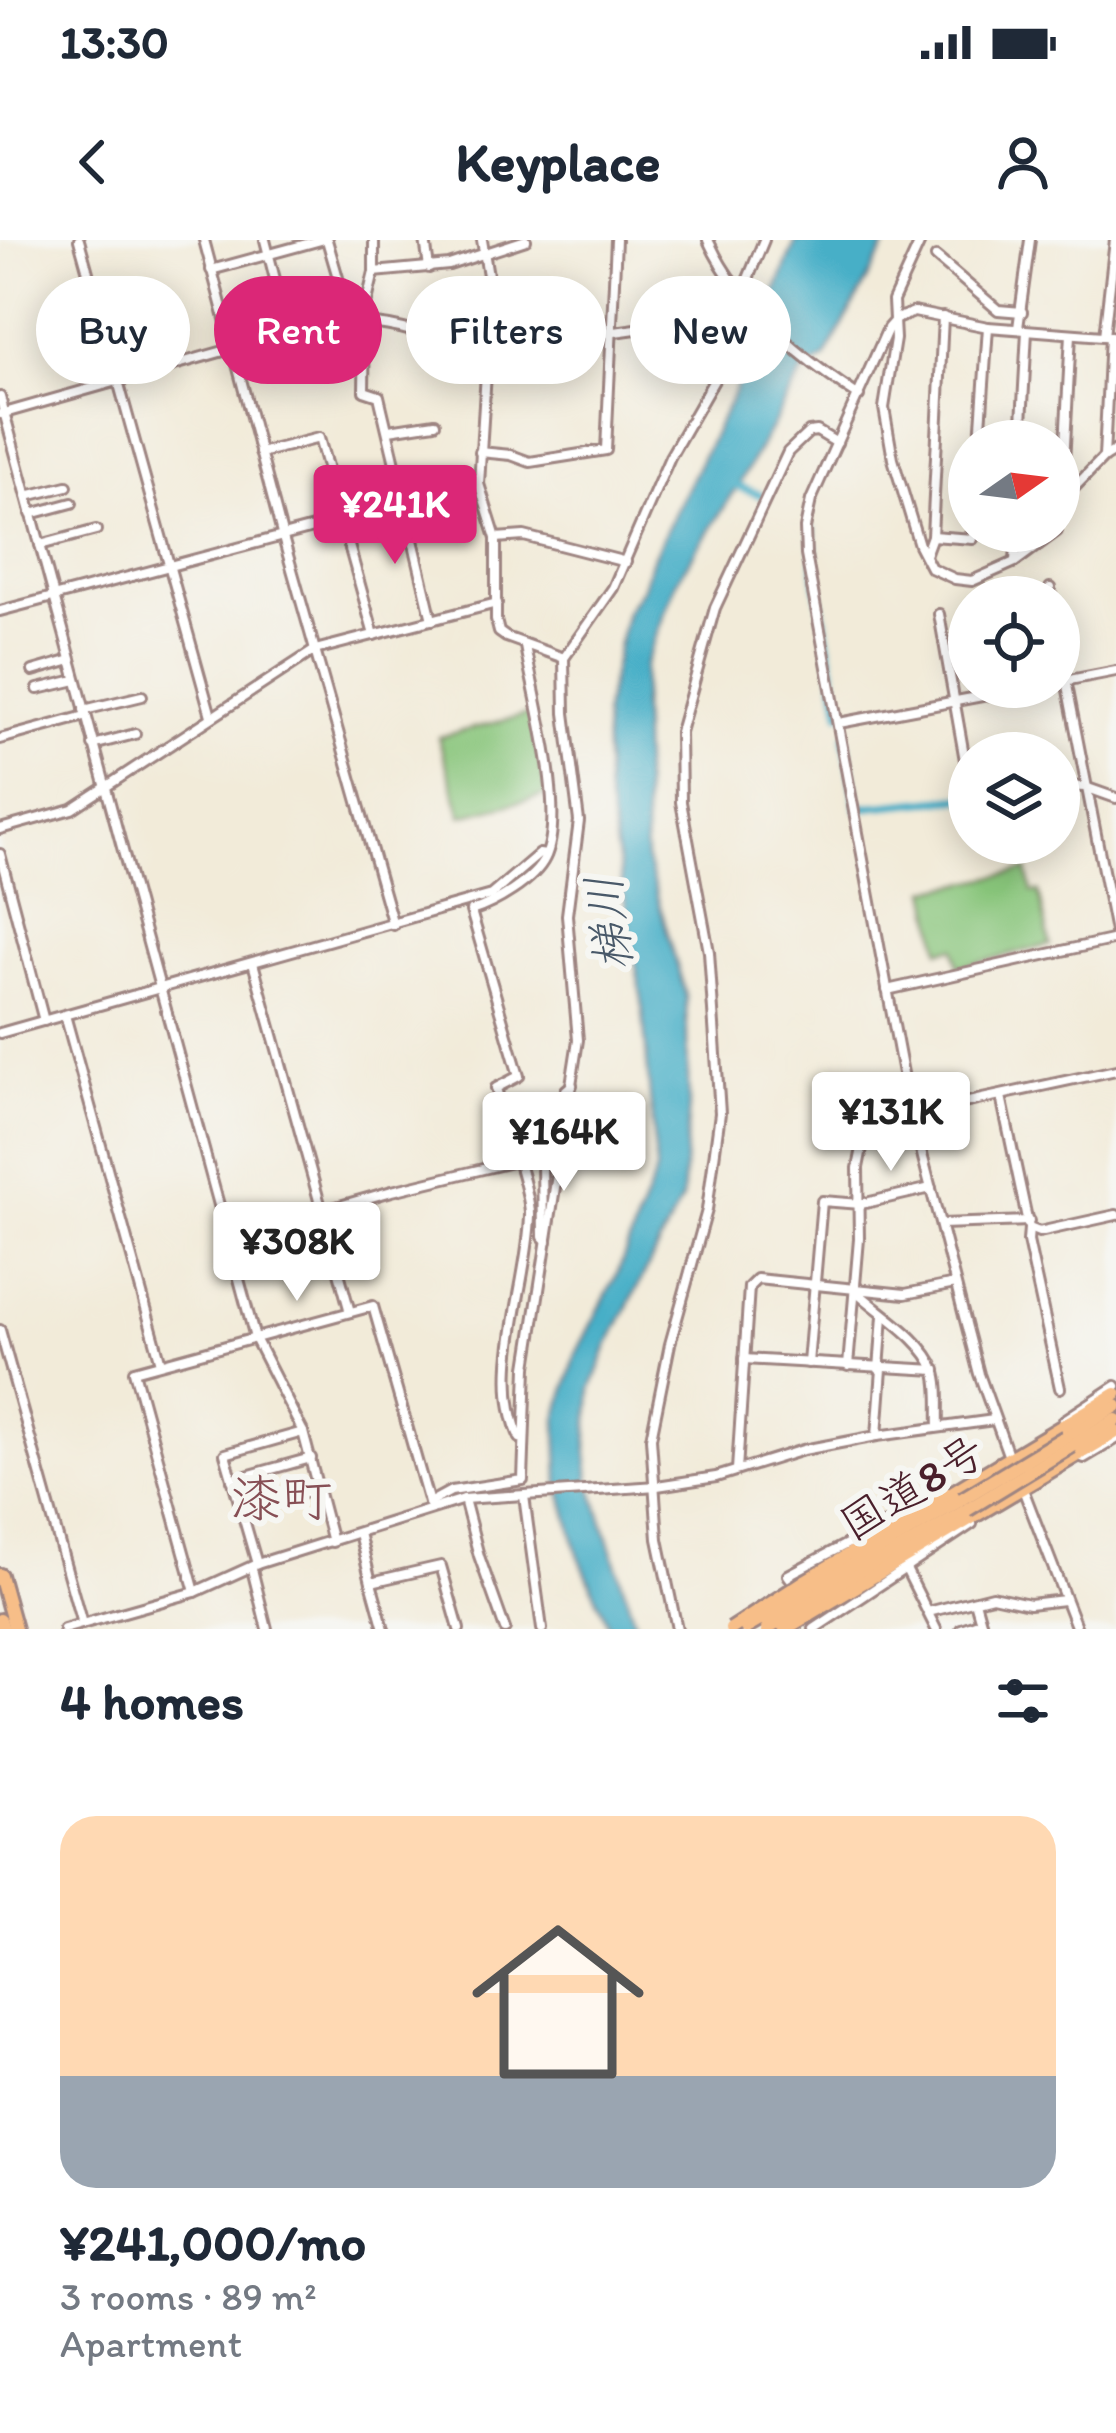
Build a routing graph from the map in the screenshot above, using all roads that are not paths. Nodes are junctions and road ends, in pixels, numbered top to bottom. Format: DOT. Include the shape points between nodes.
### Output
graph roads {
  1 [pos="79,240"];
  2 [pos="204,240"];
  3 [pos="265,240"];
  4 [pos="324,240"];
  5 [pos="374,240"];
  6 [pos="425,240"];
  7 [pos="482,240"];
  8 [pos="526,240"];
  9 [pos="616,240"];
  10 [pos="708,240"];
  11 [pos="764,240"];
  12 [pos="921,240"];
  13 [pos="1030,240"];
  14 [pos="1114,240"];
  15 [pos="269,254"];
  16 [pos="484,256"];
  17 [pos="936,257"];
  18 [pos="429,268"];
  19 [pos="211,270"];
  20 [pos="374,272"];
  21 [pos="89,276"];
  22 [pos="275,276"];
  23 [pos="336,276"];
  24 [pos="373,276"];
  25 [pos="488,276"];
  26 [pos="731,276"];
  27 [pos="753,276"];
  28 [pos="214,281"];
  29 [pos="1022,312"];
  30 [pos="943,317"];
  31 [pos="896,319"];
  32 [pos="988,327"];
  33 [pos="630,330"];
  34 [pos="1022,330"];
  35 [pos="612,333"];
  36 [pos="606,334"];
  37 [pos="1071,334"];
  38 [pos="1110,336"];
  39 [pos="791,346"];
  40 [pos="111,384"];
  41 [pos="119,384"];
  42 [pos="241,384"];
  43 [pos="364,384"];
  44 [pos="487,384"];
  45 [pos="712,384"];
  46 [pos="859,396"];
  47 [pos="0,397"];
  48 [pos="2,413"];
  49 [pos="981,420"];
  50 [pos="1021,420"];
  51 [pos="1066,420"];
  52 [pos="435,423"];
  53 [pos="389,430"];
  54 [pos="837,442"];
  55 [pos="1116,450"];
  56 [pos="480,452"];
  57 [pos="260,453"];
  58 [pos="1103,457"];
  59 [pos="1080,483"];
  60 [pos="478,484"];
  61 [pos="67,486"];
  62 [pos="27,496"];
  63 [pos="401,502"];
  64 [pos="72,503"];
  65 [pos="32,514"];
  66 [pos="342,518"];
  67 [pos="96,530"];
  68 [pos="282,534"];
  69 [pos="932,536"];
  70 [pos="948,537"];
  71 [pos="496,538"];
  72 [pos="40,545"];
  73 [pos="1016,552"];
  74 [pos="1030,552"];
  75 [pos="924,556"];
  76 [pos="626,562"];
  77 [pos="1016,562"];
  78 [pos="169,566"];
  79 [pos="53,596"];
  80 [pos="497,603"];
  81 [pos="0,611"];
  82 [pos="939,614"];
  83 [pos="432,620"];
  84 [pos="374,635"];
  85 [pos="525,646"];
  86 [pos="315,650"];
  87 [pos="564,658"];
  88 [pos="71,660"];
  89 [pos="948,666"];
  90 [pos="33,671"];
  91 [pos="1116,671"];
  92 [pos="1080,678"];
  93 [pos="76,680"];
  94 [pos="38,689"];
  95 [pos="142,696"];
  96 [pos="948,702"];
  97 [pos="1068,708"];
  98 [pos="84,713"];
  99 [pos="211,716"];
  100 [pos="839,723"];
  101 [pos="135,734"];
  102 [pos="0,739"];
  103 [pos="93,746"];
  104 [pos="105,787"];
  105 [pos="1080,787"];
  106 [pos="1085,787"];
  107 [pos="1116,798"];
  108 [pos="0,829"];
  109 [pos="0,854"];
  110 [pos="546,855"];
  111 [pos="393,925"];
  112 [pos="1116,938"];
  113 [pos="253,963"];
  114 [pos="159,988"];
  115 [pos="887,990"];
  116 [pos="65,1015"];
  117 [pos="44,1021"];
  118 [pos="0,1033"];
  119 [pos="1116,1070"];
  120 [pos="572,1085"];
  121 [pos="1001,1096"];
  122 [pos="913,1114"];
  123 [pos="867,1123"];
  124 [pos="542,1160"];
  125 [pos="516,1162"];
  126 [pos="932,1188"];
  127 [pos="861,1204"];
  128 [pos="321,1212"];
  129 [pos="1116,1215"];
  130 [pos="940,1224"];
  131 [pos="1029,1225"];
  132 [pos="228,1238"];
  133 [pos="548,1242"];
  134 [pos="815,1284"];
  135 [pos="956,1284"];
  136 [pos="853,1288"];
  137 [pos="350,1312"];
  138 [pos="883,1316"];
  139 [pos="0,1330"];
  140 [pos="255,1338"];
  141 [pos="744,1358"];
  142 [pos="161,1363"];
  143 [pos="808,1363"];
  144 [pos="848,1366"];
  145 [pos="880,1369"];
  146 [pos="936,1370"];
  147 [pos="1060,1388"];
  148 [pos="1116,1390"];
  149 [pos="1116,1406"];
  150 [pos="994,1420"];
  151 [pos="1116,1420"];
  152 [pos="939,1427"];
  153 [pos="303,1432"];
  154 [pos="877,1436"];
  155 [pos="1116,1436"];
  156 [pos="522,1442"];
  157 [pos="1072,1446"];
  158 [pos="310,1458"];
  159 [pos="1010,1458"];
  160 [pos="737,1471"];
  161 [pos="232,1480"];
  162 [pos="654,1486"];
  163 [pos="1023,1489"];
  164 [pos="319,1490"];
  165 [pos="527,1496"];
  166 [pos="964,1498"];
  167 [pos="464,1499"];
  168 [pos="241,1504"];
  169 [pos="430,1506"];
  170 [pos="986,1510"];
  171 [pos="359,1533"];
  172 [pos="332,1542"];
  173 [pos="255,1566"];
  174 [pos="907,1569"];
  175 [pos="0,1575"];
  176 [pos="371,1582"];
  177 [pos="195,1592"];
  178 [pos="1064,1600"];
  179 [pos="975,1601"];
  180 [pos="813,1607"];
  181 [pos="928,1612"];
  182 [pos="0,1620"];
  183 [pos="82,1624"];
  184 [pos="982,1626"];
  185 [pos="3,1629"];
  186 [pos="15,1629"];
  187 [pos="64,1629"];
  188 [pos="267,1629"];
  189 [pos="384,1629"];
  190 [pos="459,1629"];
  191 [pos="505,1629"];
  192 [pos="542,1629"];
  193 [pos="677,1629"];
  194 [pos="731,1629"];
  195 [pos="745,1629"];
  196 [pos="767,1629"];
  197 [pos="785,1629"];
  198 [pos="936,1629"];
  199 [pos="962,1629"];
  200 [pos="1077,1629"];
  1 -- 21 [label="street"];
  2 -- 19 [label="street"];
  3 -- 15 [label="street"];
  4 -- 15 [label="street"];
  4 -- 23 [label="street"];
  5 -- 20 [label="street"];
  6 -- 18 [label="street"];
  7 -- 16 [label="street"];
  8 -- 16 [label="street"];
  9 -- 35 [label="street"];
  10 -- 26 [label="street"];
  11 -- 27 [label="street"];
  12 -- 31 [label="street" via="893,302"];
  13 -- 29 [label="street"];
  14 -- 38 [label="street"];
  15 -- 19 [label="street"];
  15 -- 22 [label="street"];
  16 -- 18 [label="street"];
  16 -- 25 [label="street"];
  17 -- 29 [label="street" via="998,310"];
  18 -- 20 [label="street"];
  19 -- 28 [label="street"];
  20 -- 24 [label="street"];
  29 -- 34 [label="street"];
  30 -- 31 [label="street" via="914,312"];
  30 -- 32 [label="street"];
  30 -- 69 [label="street"];
  31 -- 46 [label="street"];
  31 -- 75 [label="street" via="884,408"];
  32 -- 34 [label="street"];
  32 -- 49 [label="street"];
  33 -- 35 [label="street"];
  34 -- 37 [label="street"];
  34 -- 50 [label="street"];
  35 -- 36 [label="street"];
  35 -- 56 [label="street" via="606,450 530,462"];
  37 -- 38 [label="street"];
  37 -- 51 [label="street"];
  38 -- 58 [label="street"];
  39 -- 46 [label="street"];
  40 -- 48 [label="street"];
  41 -- 78 [label="street"];
  42 -- 57 [label="street"];
  43 -- 53 [label="street" via="379,396"];
  44 -- 56 [label="street"];
  45 -- 76 [label="street"];
  46 -- 54 [label="street"];
  47 -- 48 [label="street"];
  48 -- 62 [label="street"];
  52 -- 53 [label="street"];
  53 -- 63 [label="street"];
  54 -- 100 [label="street" via="805,528"];
  54 -- 162 [label="street" via="809,432 788,452 716,608 680,732 681,802 709,952 720,1112 707,1210 651,1438"];
  55 -- 58 [label="street"];
  56 -- 60 [label="street"];
  57 -- 66 [label="street" via="319,438"];
  57 -- 68 [label="street"];
  58 -- 59 [label="street"];
  60 -- 63 [label="street"];
  60 -- 71 [label="street"];
  61 -- 62 [label="street"];
  62 -- 65 [label="street"];
  63 -- 66 [label="street"];
  63 -- 83 [label="street"];
  64 -- 65 [label="street"];
  65 -- 72 [label="street"];
  66 -- 68 [label="street"];
  66 -- 84 [label="street"];
  67 -- 72 [label="street"];
  68 -- 78 [label="street"];
  68 -- 86 [label="street"];
  69 -- 70 [label="street"];
  69 -- 75 [label="street"];
  71 -- 76 [label="street" via="524,536"];
  71 -- 80 [label="street"];
  72 -- 79 [label="street"];
  73 -- 77 [label="street"];
  74 -- 77 [label="street"];
  75 -- 77 [label="street" via="943,575 972,581"];
  76 -- 87 [label="street"];
  78 -- 79 [label="street"];
  78 -- 99 [label="street"];
  79 -- 81 [label="street"];
  79 -- 88 [label="street"];
  80 -- 83 [label="street"];
  80 -- 85 [label="street" via="499,632"];
  82 -- 89 [label="street"];
  83 -- 84 [label="street"];
  84 -- 86 [label="street"];
  85 -- 87 [label="street"];
  85 -- 110 [label="street" via="554,806"];
  86 -- 99 [label="street"];
  86 -- 111 [label="street"];
  87 -- 120 [label="street" via="579,821 567,915 578,1040"];
  88 -- 90 [label="street"];
  88 -- 93 [label="street"];
  91 -- 92 [label="street"];
  93 -- 94 [label="street"];
  93 -- 98 [label="street"];
  95 -- 98 [label="street"];
  96 -- 100 [label="street"];
  97 -- 106 [label="street"];
  98 -- 102 [label="street"];
  98 -- 103 [label="street"];
  99 -- 104 [label="street"];
  100 -- 115 [label="street"];
  101 -- 103 [label="street"];
  103 -- 104 [label="street"];
  104 -- 108 [label="street" via="72,809"];
  104 -- 114 [label="street"];
  105 -- 106 [label="street"];
  106 -- 107 [label="street"];
  106 -- 112 [label="street"];
  109 -- 117 [label="street"];
  110 -- 111 [label="street" via="491,895"];
  110 -- 125 [label="street" via="497,903 471,911 519,1076 496,1088"];
  111 -- 113 [label="street"];
  112 -- 115 [label="street"];
  113 -- 114 [label="street"];
  113 -- 128 [label="street"];
  114 -- 116 [label="street"];
  114 -- 132 [label="street"];
  115 -- 122 [label="street"];
  116 -- 117 [label="street"];
  116 -- 142 [label="street"];
  117 -- 118 [label="street"];
  119 -- 121 [label="street"];
  120 -- 124 [label="street"];
  120 -- 133 [label="street"];
  121 -- 122 [label="street"];
  121 -- 131 [label="street"];
  122 -- 126 [label="street"];
  123 -- 127 [label="street"];
  124 -- 125 [label="street"];
  124 -- 133 [label="street"];
  125 -- 128 [label="street"];
  125 -- 156 [label="street" via="530,1215 507,1383"];
  126 -- 127 [label="street"];
  126 -- 130 [label="street"];
  127 -- 134 [label="street" via="822,1201"];
  127 -- 136 [label="street"];
  128 -- 132 [label="street"];
  128 -- 137 [label="street"];
  129 -- 131 [label="street" via="1039,1232"];
  130 -- 131 [label="street"];
  130 -- 135 [label="street"];
  131 -- 147 [label="street"];
  132 -- 140 [label="street"];
  133 -- 156 [label="street"];
  134 -- 136 [label="street"];
  134 -- 141 [label="street" via="757,1279 749,1288"];
  134 -- 143 [label="street"];
  135 -- 136 [label="street" via="904,1294"];
  135 -- 150 [label="street"];
  136 -- 138 [label="street"];
  136 -- 144 [label="street"];
  137 -- 140 [label="street"];
  137 -- 169 [label="street" via="373,1306"];
  138 -- 145 [label="street"];
  138 -- 146 [label="street" via="907,1331"];
  139 -- 183 [label="street"];
  140 -- 142 [label="street"];
  140 -- 153 [label="street"];
  141 -- 143 [label="street"];
  141 -- 160 [label="street"];
  142 -- 177 [label="street" via="134,1371"];
  143 -- 144 [label="street"];
  144 -- 145 [label="street"];
  145 -- 146 [label="street"];
  145 -- 154 [label="street"];
  146 -- 152 [label="street"];
  148 -- 159 [label="highway"];
  149 -- 157 [label="highway, 国道8号"];
  150 -- 152 [label="street"];
  150 -- 159 [label="street"];
  151 -- 157 [label="highway, 国道8号"];
  152 -- 154 [label="street"];
  153 -- 158 [label="street"];
  153 -- 161 [label="street" via="225,1454"];
  154 -- 160 [label="street"];
  155 -- 157 [label="highway"];
  156 -- 169 [label="street" via="523,1480 451,1491"];
  157 -- 163 [label="highway"];
  157 -- 166 [label="highway, 国道8号, bridge"];
  158 -- 161 [label="street"];
  158 -- 164 [label="street"];
  159 -- 163 [label="street"];
  159 -- 166 [label="highway"];
  160 -- 162 [label="street"];
  161 -- 168 [label="street"];
  162 -- 165 [label="street"];
  162 -- 193 [label="street"];
  163 -- 170 [label="highway"];
  163 -- 178 [label="street"];
  164 -- 168 [label="street"];
  164 -- 172 [label="street"];
  165 -- 167 [label="street"];
  165 -- 192 [label="street"];
  166 -- 180 [label="highway, 国道8号"];
  166 -- 180 [label="highway"];
  167 -- 169 [label="street"];
  167 -- 191 [label="street"];
  168 -- 173 [label="street"];
  169 -- 171 [label="street"];
  170 -- 174 [label="street"];
  170 -- 180 [label="highway"];
  171 -- 172 [label="street"];
  171 -- 176 [label="street"];
  172 -- 173 [label="street"];
  173 -- 177 [label="street"];
  173 -- 188 [label="street"];
  174 -- 180 [label="street"];
  174 -- 181 [label="street"];
  175 -- 186 [label="highway"];
  176 -- 189 [label="street"];
  176 -- 190 [label="street" via="441,1566"];
  177 -- 183 [label="street"];
  178 -- 179 [label="street"];
  178 -- 200 [label="street"];
  179 -- 181 [label="street"];
  179 -- 184 [label="street"];
  180 -- 194 [label="highway, bridge"];
  180 -- 195 [label="highway, 国道8号, bridge"];
  180 -- 196 [label="highway, 国道8号, bridge"];
  180 -- 197 [label="highway, bridge"];
  181 -- 198 [label="street"];
  182 -- 185 [label="highway"];
  183 -- 187 [label="street"];
  184 -- 199 [label="street"];
}
